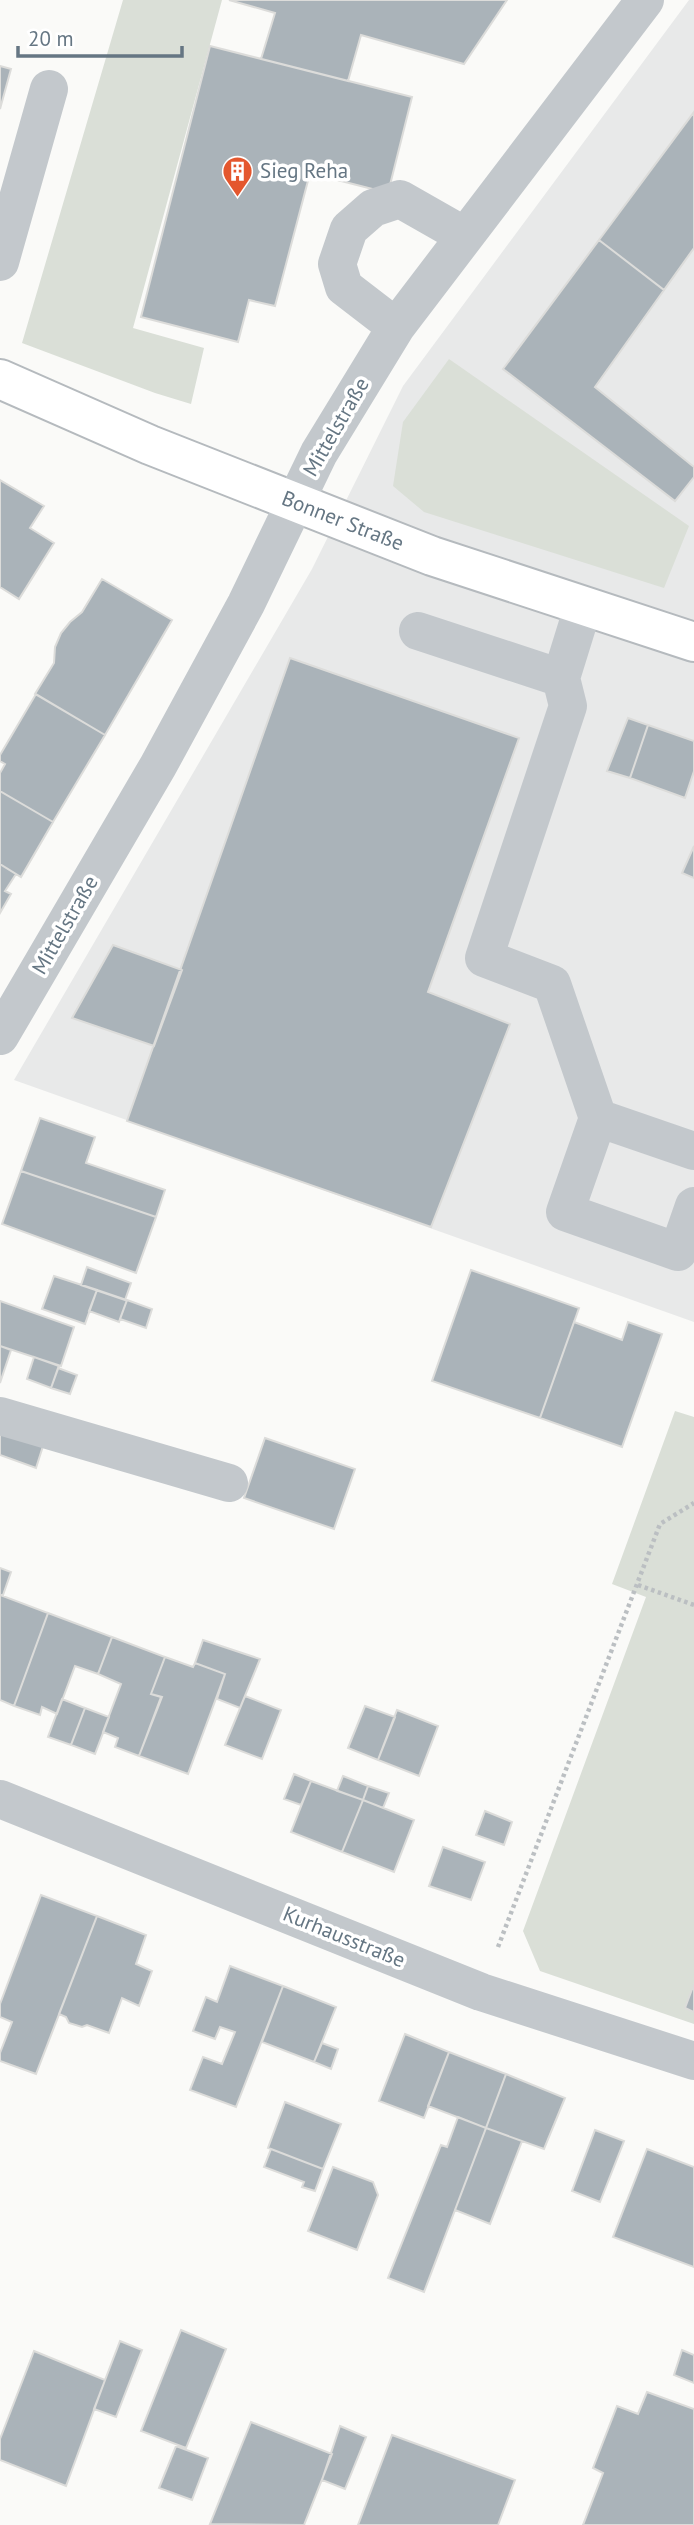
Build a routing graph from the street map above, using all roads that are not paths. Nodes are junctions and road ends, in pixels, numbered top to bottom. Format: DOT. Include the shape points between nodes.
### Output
graph roads {
  1 [pos="645,0"];
  2 [pos="49,89"];
  3 [pos="465,236"];
  4 [pos="0,262"];
  5 [pos="396,327"];
  6 [pos="0,379"];
  7 [pos="294,503"];
  8 [pos="583,607"];
  9 [pos="418,631"];
  10 [pos="694,642"];
  11 [pos="561,678"];
  12 [pos="0,1036"];
  13 [pos="598,1118"];
  14 [pos="694,1151"];
  15 [pos="694,1206"];
  16 [pos="0,1416"];
  17 [pos="229,1483"];
  18 [pos="0,1799"];
  19 [pos="694,2060"];
  1 -- 3 [label="street, Mittelstraße"];
  2 -- 4 [label="street"];
  3 -- 5 [label="street, Mittelstraße"];
  3 -- 5 [label="street" via="400,199 373,208 349,229 337,264 344,287"];
  5 -- 7 [label="street, Mittelstraße"];
  6 -- 7 [label="main road, Bonner Straße"];
  7 -- 8 [label="main road, Bonner Straße"];
  7 -- 12 [label="street, Mittelstraße" via="246,604 158,766"];
  8 -- 10 [label="main road, Bonner Straße"];
  8 -- 11 [label="street"];
  9 -- 11 [label="street"];
  11 -- 13 [label="street" via="568,706 484,958 552,984"];
  13 -- 14 [label="street"];
  13 -- 15 [label="street" via="565,1212 678,1252"];
  16 -- 17 [label="street"];
  18 -- 19 [label="street, Kurhausstraße" via="481,1992"];
}
